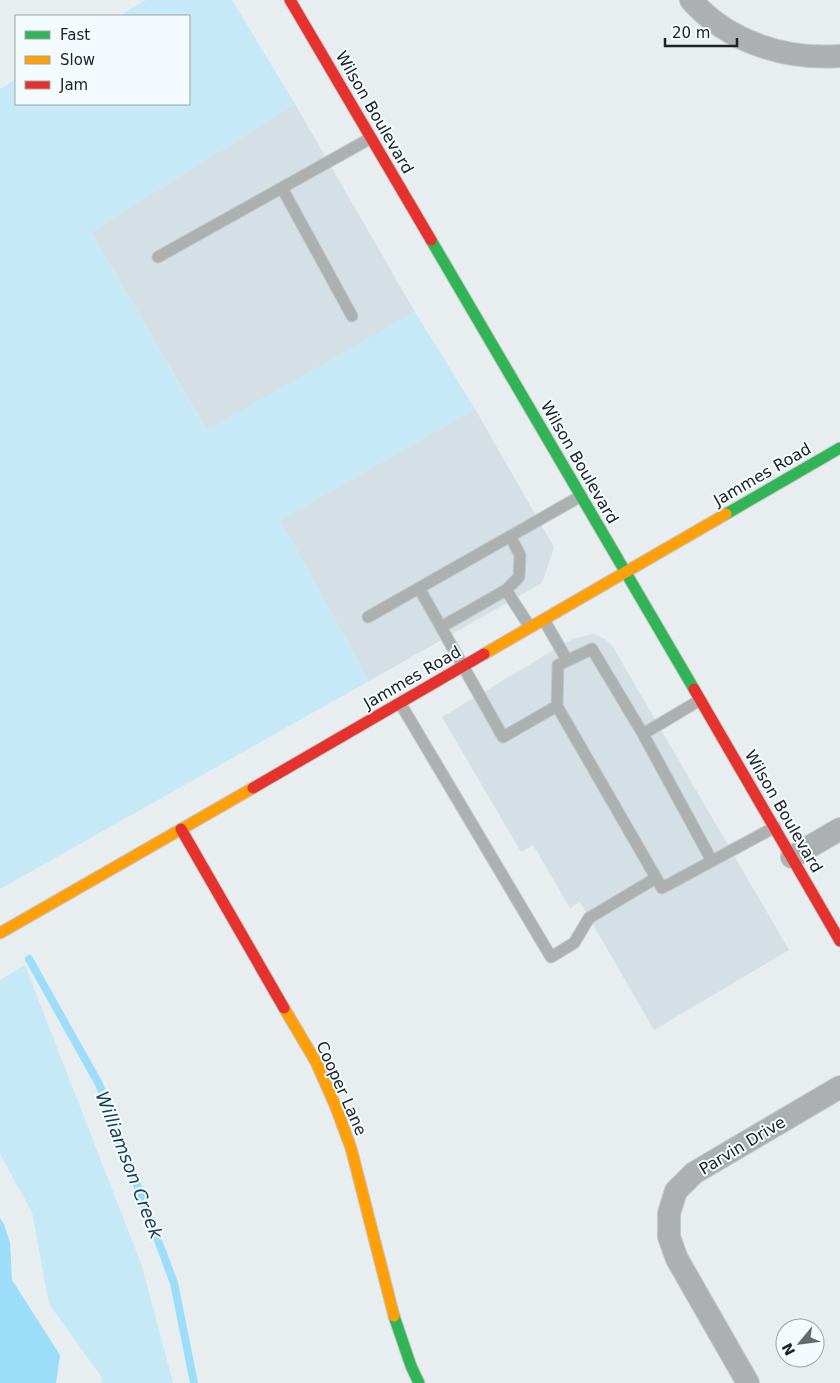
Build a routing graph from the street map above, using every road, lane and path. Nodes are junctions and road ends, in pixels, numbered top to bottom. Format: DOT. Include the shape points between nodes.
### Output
graph roads {
  1 [pos="290,0"];
  2 [pos="692,0"];
  3 [pos="840,56"];
  4 [pos="371,138"];
  5 [pos="282,188"];
  6 [pos="158,257"];
  7 [pos="352,316"];
  8 [pos="840,448"];
  9 [pos="581,496"];
  10 [pos="510,536"];
  11 [pos="626,572"];
  12 [pos="418,588"];
  13 [pos="506,590"];
  14 [pos="368,617"];
  15 [pos="544,620"];
  16 [pos="441,627"];
  17 [pos="530,628"];
  18 [pos="567,660"];
  19 [pos="463,666"];
  20 [pos="700,700"];
  21 [pos="400,703"];
  22 [pos="557,706"];
  23 [pos="643,734"];
  24 [pos="774,826"];
  25 [pos="181,829"];
  26 [pos="840,829"];
  27 [pos="792,857"];
  28 [pos="712,860"];
  29 [pos="656,878"];
  30 [pos="0,933"];
  31 [pos="840,941"];
  32 [pos="840,1088"];
  33 [pos="419,1383"];
  34 [pos="748,1383"];
  1 -- 4 [label="street, Wilson Boulevard"];
  2 -- 3 [label="street" via="703,13 739,38 781,52 818,58"];
  4 -- 5 [label="lane"];
  4 -- 9 [label="street, Wilson Boulevard"];
  5 -- 6 [label="lane"];
  5 -- 7 [label="lane"];
  8 -- 11 [label="street, Jammes Road"];
  9 -- 10 [label="lane"];
  9 -- 11 [label="street, Wilson Boulevard"];
  10 -- 12 [label="lane"];
  10 -- 13 [label="lane" via="520,555 519,577"];
  11 -- 15 [label="street, Jammes Road"];
  11 -- 20 [label="street, Wilson Boulevard"];
  12 -- 14 [label="lane"];
  12 -- 16 [label="lane"];
  13 -- 16 [label="lane"];
  13 -- 17 [label="lane"];
  15 -- 17 [label="street, Jammes Road"];
  15 -- 18 [label="lane"];
  16 -- 19 [label="lane"];
  17 -- 19 [label="street, Jammes Road"];
  18 -- 22 [label="lane" via="558,665"];
  18 -- 23 [label="lane" via="592,649"];
  19 -- 21 [label="street, Jammes Road"];
  19 -- 22 [label="lane" via="503,737"];
  20 -- 23 [label="lane"];
  20 -- 24 [label="street, Wilson Boulevard"];
  21 -- 25 [label="street, Jammes Road"];
  21 -- 29 [label="lane" via="551,957 574,943 589,918"];
  22 -- 29 [label="lane"];
  23 -- 28 [label="lane"];
  24 -- 27 [label="street, Wilson Boulevard"];
  24 -- 28 [label="lane"];
  25 -- 30 [label="street, Jammes Road"];
  25 -- 33 [label="street, Cooper Lane" via="316,1062 335,1105 350,1148 394,1316"];
  26 -- 27 [label="street"];
  27 -- 31 [label="street, Wilson Boulevard"];
  28 -- 29 [label="lane" via="662,888"];
  32 -- 34 [label="street, Parvin Drive" via="694,1173 676,1191 668,1213 669,1237 676,1259"];
}
